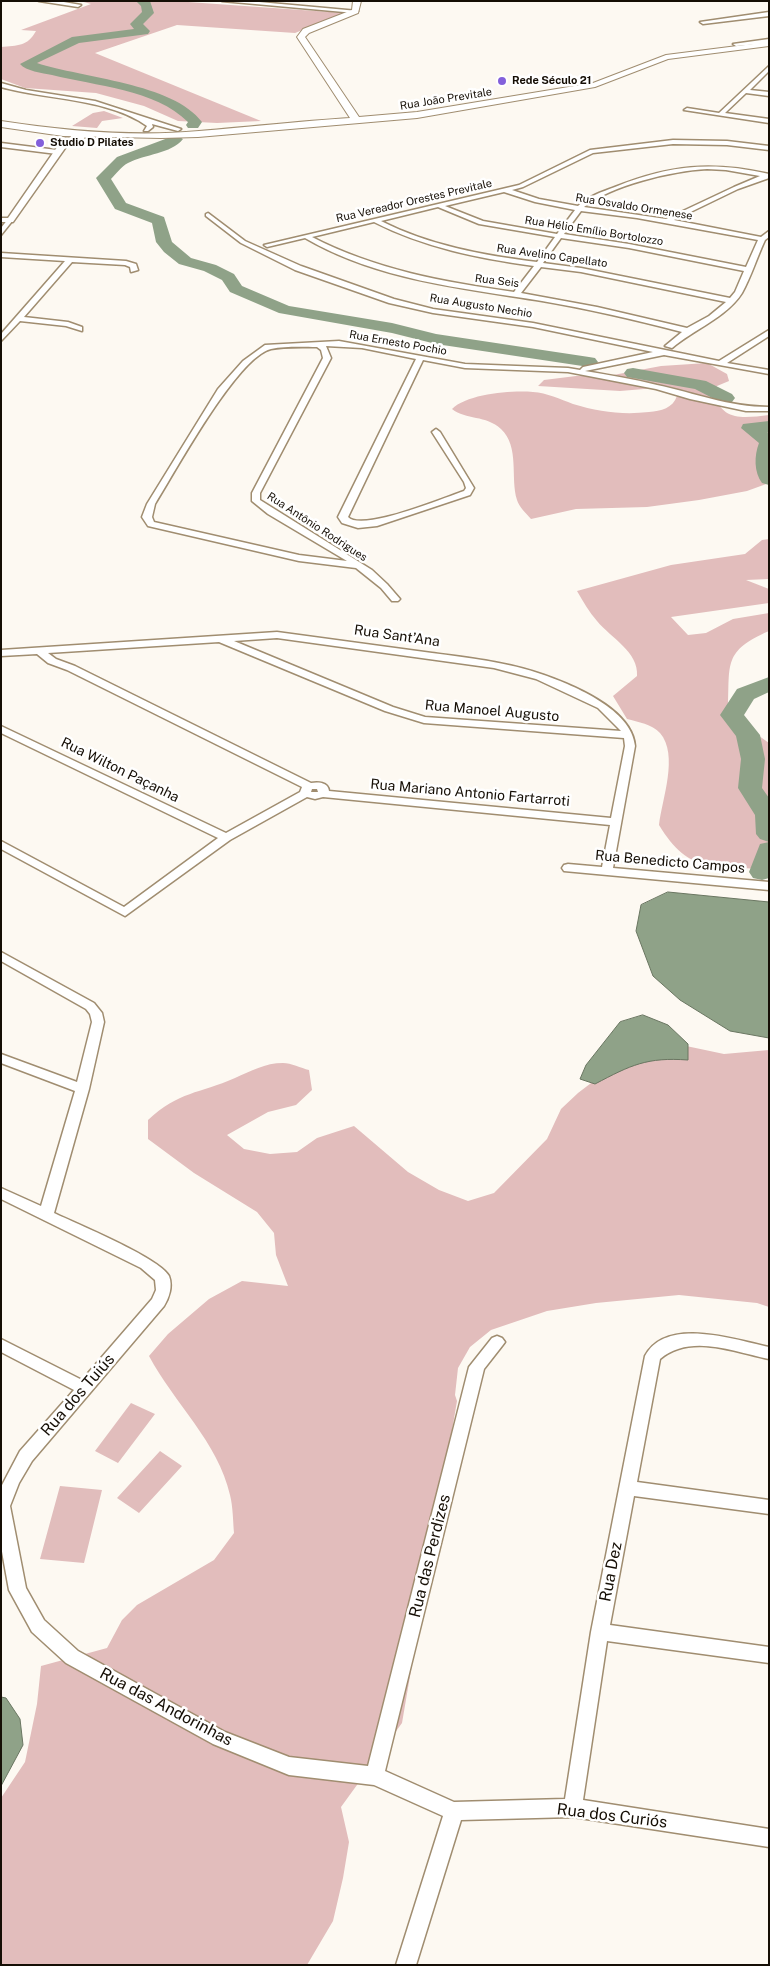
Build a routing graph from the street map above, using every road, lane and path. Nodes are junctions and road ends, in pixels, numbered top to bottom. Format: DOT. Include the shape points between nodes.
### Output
graph roads {
  1 [pos="41,1"];
  2 [pos="224,1"];
  3 [pos="357,1"];
  4 [pos="232,2"];
  5 [pos="294,3"];
  6 [pos="78,5"];
  7 [pos="355,11"];
  8 [pos="769,14"];
  9 [pos="703,22"];
  10 [pos="769,43"];
  11 [pos="736,44"];
  12 [pos="769,68"];
  13 [pos="1,85"];
  14 [pos="12,89"];
  15 [pos="1,90"];
  16 [pos="746,91"];
  17 [pos="769,94"];
  18 [pos="687,110"];
  19 [pos="721,114"];
  20 [pos="1,118"];
  21 [pos="140,118"];
  22 [pos="357,121"];
  23 [pos="769,121"];
  24 [pos="1,124"];
  25 [pos="178,129"];
  26 [pos="146,130"];
  27 [pos="85,131"];
  28 [pos="199,131"];
  29 [pos="64,137"];
  30 [pos="1,145"];
  31 [pos="769,150"];
  32 [pos="57,152"];
  33 [pos="768,176"];
  34 [pos="505,190"];
  35 [pos="440,206"];
  36 [pos="579,209"];
  37 [pos="208,215"];
  38 [pos="6,220"];
  39 [pos="375,220"];
  40 [pos="667,221"];
  41 [pos="1,233"];
  42 [pos="769,233"];
  43 [pos="560,236"];
  44 [pos="308,237"];
  45 [pos="762,239"];
  46 [pos="267,245"];
  47 [pos="1,255"];
  48 [pos="70,260"];
  49 [pos="537,264"];
  50 [pos="747,269"];
  51 [pos="134,270"];
  52 [pos="516,295"];
  53 [pos="730,300"];
  54 [pos="18,319"];
  55 [pos="79,328"];
  56 [pos="688,331"];
  57 [pos="769,332"];
  58 [pos="1,339"];
  59 [pos="320,344"];
  60 [pos="668,349"];
  61 [pos="420,358"];
  62 [pos="720,364"];
  63 [pos="568,370"];
  64 [pos="769,372"];
  65 [pos="769,410"];
  66 [pos="436,432"];
  67 [pos="356,565"];
  68 [pos="395,599"];
  69 [pos="219,638"];
  70 [pos="69,650"];
  71 [pos="41,652"];
  72 [pos="1,653"];
  73 [pos="71,668"];
  74 [pos="1,729"];
  75 [pos="629,735"];
  76 [pos="308,790"];
  77 [pos="615,822"];
  78 [pos="226,838"];
  79 [pos="1,844"];
  80 [pos="568,868"];
  81 [pos="606,871"];
  82 [pos="769,886"];
  83 [pos="1,956"];
  84 [pos="1,1058"];
  85 [pos="82,1089"];
  86 [pos="1,1193"];
  87 [pos="46,1215"];
  88 [pos="497,1342"];
  89 [pos="1,1345"];
  90 [pos="769,1353"];
  91 [pos="84,1388"];
  92 [pos="627,1488"];
  93 [pos="2,1506"];
  94 [pos="769,1507"];
  95 [pos="3,1528"];
  96 [pos="600,1632"];
  97 [pos="769,1655"];
  98 [pos="375,1776"];
  99 [pos="572,1808"];
  100 [pos="454,1811"];
  101 [pos="769,1838"];
  102 [pos="406,1965"];
  1 -- 6 [label="street"];
  2 -- 4 [label="street"];
  3 -- 7 [label="main road"];
  4 -- 5 [label="street"];
  5 -- 7 [label="street"];
  7 -- 22 [label="main road" via="306,31 302,38"];
  8 -- 9 [label="street"];
  10 -- 11 [label="street, Rua João Previtale"];
  10 -- 22 [label="main road, Rua João Previtale" via="666,57 611,80 569,90 436,113"];
  12 -- 16 [label="street"];
  13 -- 14 [label="street"];
  14 -- 15 [label="street"];
  14 -- 21 [label="street, Rua João Previtale" via="82,99"];
  16 -- 17 [label="street"];
  16 -- 19 [label="street"];
  18 -- 19 [label="street"];
  19 -- 23 [label="street"];
  20 -- 27 [label="main road, Rua João Previtale"];
  21 -- 25 [label="street, Rua João Previtale"];
  21 -- 26 [label="street" via="151,126"];
  22 -- 28 [label="main road, Rua João Previtale"];
  24 -- 29 [label="main road, Rua João Previtale"];
  25 -- 26 [label="main road, Rua João Previtale"];
  25 -- 28 [label="main road, Rua João Previtale"];
  26 -- 27 [label="main road, Rua João Previtale"];
  27 -- 28 [label="main road, Rua João Previtale"];
  27 -- 29 [label="main road, Rua João Previtale"];
  29 -- 32 [label="street"];
  30 -- 32 [label="street"];
  31 -- 34 [label="street, Rua Vereador Orestes Previtale" via="722,145 649,145 616,150"];
  32 -- 38 [label="street"];
  33 -- 36 [label="street" via="720,168 671,170 639,179 589,200"];
  33 -- 40 [label="street"];
  34 -- 35 [label="street, Rua Vereador Orestes Previtale"];
  34 -- 36 [label="street, Rua Osvaldo Ormenese" via="540,202"];
  35 -- 39 [label="street, Rua Vereador Orestes Previtale"];
  35 -- 43 [label="street, Rua Hélio Emílio Bortolozzo" via="487,224"];
  36 -- 40 [label="street, Rua Osvaldo Ormenese"];
  36 -- 43 [label="street"];
  37 -- 60 [label="street, Rua Augusto Nechio" via="231,235 298,268 392,301 432,311"];
  38 -- 41 [label="street"];
  39 -- 44 [label="street, Rua Vereador Orestes Previtale"];
  39 -- 49 [label="street, Rua Avelino Capellato" via="401,234 436,246"];
  40 -- 45 [label="street, Rua Osvaldo Ormenese"];
  42 -- 45 [label="street"];
  43 -- 49 [label="street"];
  43 -- 50 [label="street, Rua Hélio Emílio Bortolozzo"];
  44 -- 46 [label="street, Rua Vereador Orestes Previtale"];
  44 -- 52 [label="street, Rua Seis" via="348,257 405,276"];
  45 -- 50 [label="street"];
  47 -- 48 [label="street"];
  48 -- 51 [label="street" via="126,264 133,266"];
  48 -- 54 [label="street"];
  49 -- 52 [label="street"];
  49 -- 53 [label="street, Rua Avelino Capellato"];
  50 -- 53 [label="street" via="738,293"];
  52 -- 56 [label="street, Rua Seis" via="583,306"];
  53 -- 56 [label="street" via="712,318"];
  54 -- 55 [label="street"];
  54 -- 58 [label="street"];
  56 -- 60 [label="street"];
  57 -- 62 [label="street"];
  59 -- 61 [label="street, Rua Ernesto Pochio" via="362,346"];
  59 -- 67 [label="street, Rua Antônio Rodrigues" via="327,358 256,493 256,501"];
  59 -- 67 [label="street, Rua Ernesto Pochio" via="268,347 246,363 221,391 151,504 147,517 151,524 162,528 299,558"];
  60 -- 62 [label="street, Rua Augusto Nechio"];
  60 -- 63 [label="street" via="591,368"];
  61 -- 63 [label="street, Rua Ernesto Pochio" via="482,367"];
  61 -- 66 [label="street" via="343,517 345,521 358,525 377,523 467,493 470,488 468,482"];
  62 -- 64 [label="street, Rua Augusto Nechio"];
  63 -- 65 [label="street, Rua Ernesto Pochio" via="746,409"];
  67 -- 68 [label="street, Rua Antônio Rodrigues" via="389,590"];
  69 -- 70 [label="street, Rua Sant’Ana"];
  69 -- 75 [label="street, Rua Manoel Augusto" via="416,718"];
  69 -- 75 [label="street, Rua Sant’Ana" via="277,634 517,670 540,677 602,706"];
  70 -- 71 [label="street, Rua Sant’Ana"];
  70 -- 73 [label="street"];
  71 -- 72 [label="street, Rua Sant’Ana"];
  71 -- 73 [label="street" via="52,661"];
  73 -- 76 [label="street"];
  74 -- 78 [label="street, Rua Wilton Paçanha"];
  75 -- 77 [label="street" via="630,746"];
  76 -- 77 [label="street, Rua Mariano Antonio Fartarroti" via="322,787 322,794"];
  76 -- 78 [label="street"];
  77 -- 81 [label="street"];
  78 -- 79 [label="street" via="125,912"];
  80 -- 81 [label="street, Rua Benedicto Campos"];
  81 -- 82 [label="street, Rua Benedicto Campos"];
  83 -- 85 [label="street" via="90,1006 96,1013 98,1022"];
  84 -- 85 [label="street"];
  85 -- 87 [label="street"];
  86 -- 87 [label="street"];
  87 -- 91 [label="street, Rua dos Tuiús" via="146,1264 162,1278 159,1302"];
  88 -- 98 [label="street, Rua das Perdizes" via="477,1367"];
  89 -- 91 [label="street"];
  90 -- 92 [label="street, Rua Dez" via="704,1340 684,1340 668,1344 653,1356"];
  91 -- 93 [label="street, Rua dos Tuiús" via="26,1456"];
  92 -- 94 [label="street"];
  92 -- 96 [label="street, Rua Dez"];
  93 -- 95 [label="street, Rua das Andorinhas"];
  95 -- 98 [label="street, Rua das Andorinhas" via="18,1590 38,1626 72,1657 219,1738 289,1766"];
  96 -- 97 [label="street"];
  96 -- 99 [label="street, Rua Dez"];
  98 -- 100 [label="street, Rua das Andorinhas"];
  99 -- 100 [label="street, Rua dos Curiós"];
  99 -- 101 [label="street, Rua dos Curiós"];
  100 -- 102 [label="street"];
}
